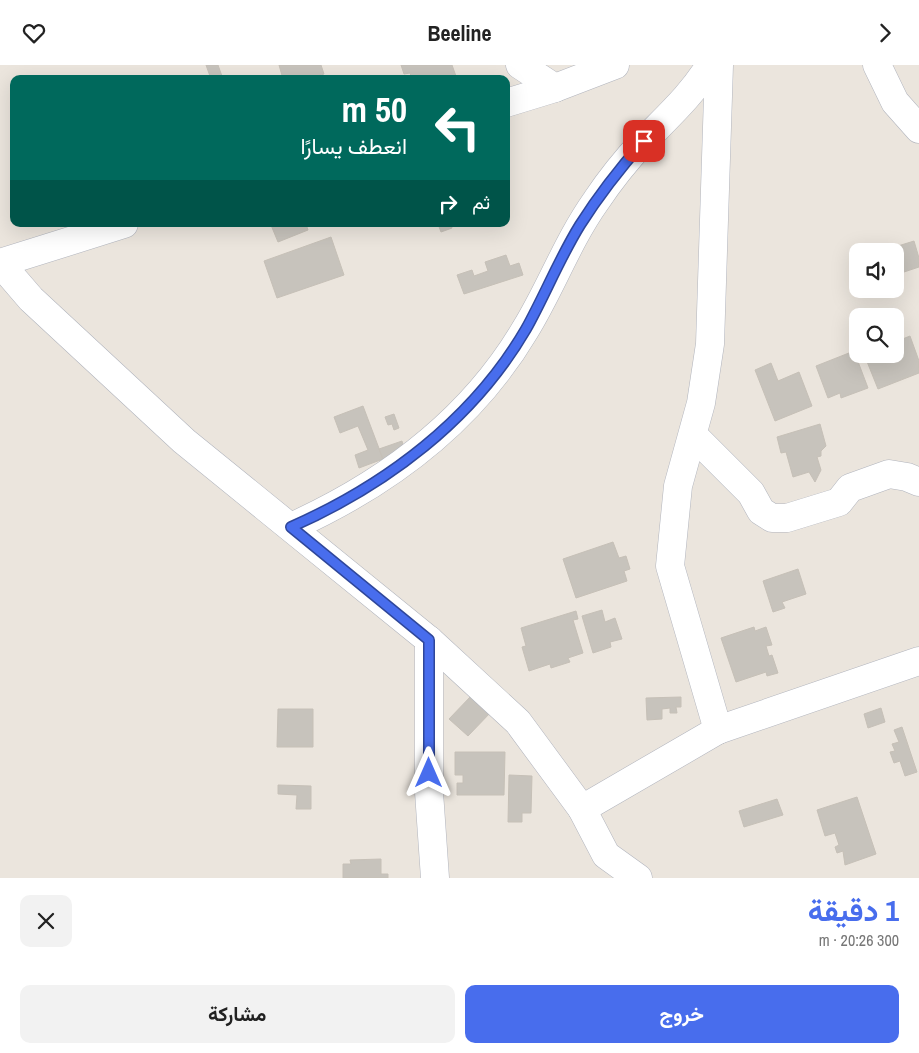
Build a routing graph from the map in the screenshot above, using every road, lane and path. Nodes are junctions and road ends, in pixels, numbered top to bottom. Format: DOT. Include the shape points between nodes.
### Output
graph roads {
  1 [pos="520,65"];
  2 [pos="615,65"];
  3 [pos="710,65"];
  4 [pos="719,65"];
  5 [pos="877,65"];
  6 [pos="555,88"];
  7 [pos="510,102"];
  8 [pos="919,129"];
  9 [pos="114,227"];
  10 [pos="0,263"];
  11 [pos="693,435"];
  12 [pos="919,482"];
  13 [pos="291,527"];
  14 [pos="429,640"];
  15 [pos="919,661"];
  16 [pos="718,730"];
  17 [pos="582,809"];
  18 [pos="435,878"];
  19 [pos="638,878"];
  1 -- 6 [label="street"];
  2 -- 6 [label="street"];
  3 -- 13 [label="street" via="679,107 644,141 596,201 566,250 525,331 467,407 387,476"];
  4 -- 11 [label="street" via="710,344"];
  5 -- 8 [label="street" via="895,102"];
  6 -- 7 [label="street"];
  9 -- 10 [label="street"];
  10 -- 13 [label="street" via="36,304 184,441"];
  11 -- 12 [label="street" via="751,493 761,511 772,518 787,518 839,502 850,489 889,474"];
  11 -- 16 [label="street" via="678,485 670,566"];
  13 -- 14 [label="street"];
  14 -- 17 [label="street" via="518,722"];
  14 -- 18 [label="street" via="429,792"];
  15 -- 16 [label="street"];
  16 -- 17 [label="street"];
  17 -- 19 [label="street" via="606,855"];
}
